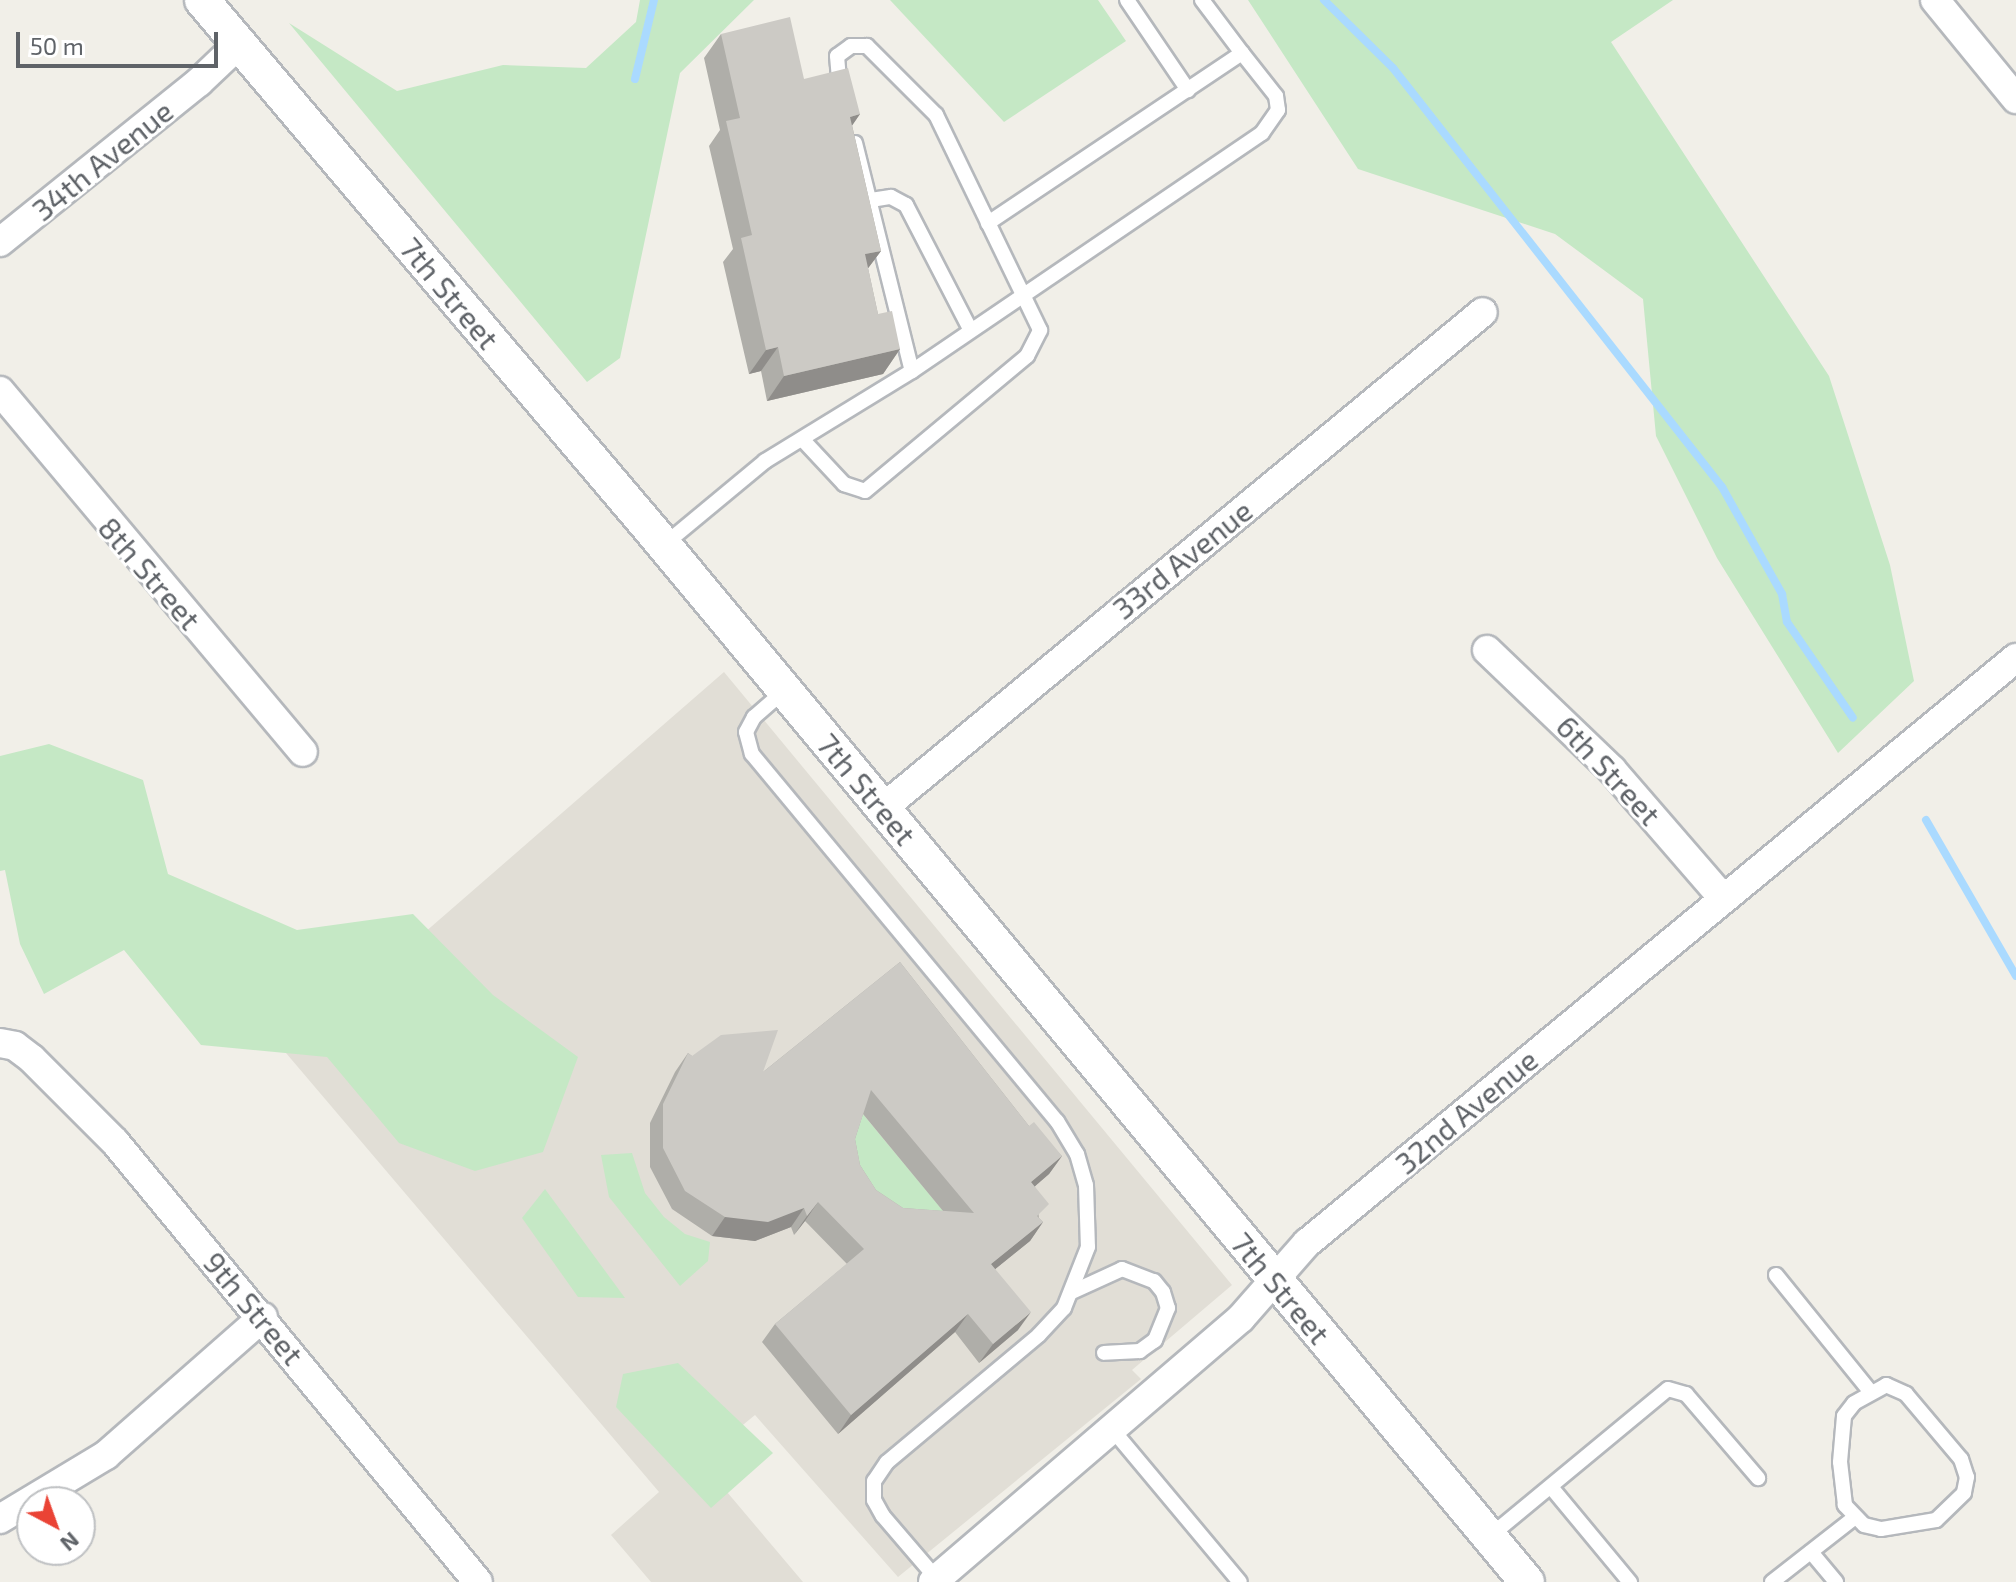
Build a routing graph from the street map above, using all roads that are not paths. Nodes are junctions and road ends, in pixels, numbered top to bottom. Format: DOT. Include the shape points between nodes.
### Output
graph roads {
  1 [pos="202,0"];
  2 [pos="1127,0"];
  3 [pos="1202,0"];
  4 [pos="1935,0"];
  5 [pos="239,44"];
  6 [pos="1242,53"];
  7 [pos="1188,90"];
  8 [pos="843,98"];
  9 [pos="2016,99"];
  10 [pos="851,127"];
  11 [pos="871,200"];
  12 [pos="988,223"];
  13 [pos="0,242"];
  14 [pos="1022,293"];
  15 [pos="1483,312"];
  16 [pos="970,329"];
  17 [pos="912,371"];
  18 [pos="0,391"];
  19 [pos="802,439"];
  20 [pos="664,545"];
  21 [pos="1487,650"];
  22 [pos="2016,658"];
  23 [pos="784,690"];
  24 [pos="303,752"];
  25 [pos="883,808"];
  26 [pos="1723,898"];
  27 [pos="8,1044"];
  28 [pos="1776,1275"];
  29 [pos="1276,1278"];
  30 [pos="1072,1292"];
  31 [pos="263,1317"];
  32 [pos="1104,1353"];
  33 [pos="1870,1391"];
  34 [pos="1112,1429"];
  35 [pos="1758,1478"];
  36 [pos="1551,1487"];
  37 [pos="1854,1518"];
  38 [pos="0,1519"];
  39 [pos="1489,1537"];
  40 [pos="1811,1552"];
  41 [pos="949,1576"];
  42 [pos="478,1582"];
  43 [pos="1240,1582"];
  44 [pos="1527,1582"];
  45 [pos="1630,1582"];
  46 [pos="1772,1582"];
  47 [pos="1836,1582"];
  1 -- 5 [label="street, 7th Street"];
  2 -- 7 [label="lane"];
  3 -- 6 [label="lane"];
  4 -- 9 [label="street"];
  5 -- 13 [label="street, 34th Avenue"];
  5 -- 20 [label="street, 7th Street"];
  6 -- 7 [label="lane"];
  6 -- 14 [label="lane" via="1276,96 1273,121"];
  7 -- 12 [label="lane"];
  8 -- 12 [label="lane" via="837,56 851,46 867,46 948,132"];
  10 -- 11 [label="lane"];
  11 -- 16 [label="lane" via="891,197 906,205"];
  11 -- 17 [label="lane"];
  12 -- 14 [label="lane"];
  14 -- 16 [label="lane"];
  14 -- 19 [label="lane" via="1040,330 1027,356 865,491 844,484"];
  15 -- 25 [label="street, 33rd Avenue"];
  16 -- 17 [label="lane"];
  17 -- 19 [label="lane"];
  18 -- 24 [label="street, 8th Street"];
  19 -- 20 [label="lane" via="765,461"];
  20 -- 23 [label="street, 7th Street"];
  21 -- 26 [label="street, 6th Street" via="1612,770"];
  22 -- 26 [label="street, 32nd Avenue"];
  23 -- 25 [label="street, 7th Street"];
  23 -- 30 [label="lane" via="754,717 746,732 752,754 1057,1121 1077,1154 1091,1216 1088,1247"];
  25 -- 29 [label="street, 7th Street"];
  26 -- 29 [label="street, 32nd Avenue" via="1307,1243"];
  27 -- 31 [label="street, 9th Street" via="115,1142"];
  28 -- 33 [label="lane"];
  29 -- 34 [label="street, 32nd Avenue" via="1241,1318"];
  29 -- 39 [label="street, 7th Street"];
  30 -- 32 [label="lane" via="1122,1269 1154,1281 1163,1292 1168,1308 1155,1340 1140,1351"];
  30 -- 41 [label="lane" via="1039,1335 887,1462 874,1481 874,1500 897,1534"];
  31 -- 38 [label="street" via="106,1455"];
  31 -- 42 [label="street, 9th Street"];
  33 -- 37 [label="lane" via="1844,1416 1841,1434 1845,1505"];
  33 -- 37 [label="lane" via="1886,1385 1906,1394 1961,1459 1967,1477 1964,1493 1936,1520 1881,1529"];
  34 -- 41 [label="street, 32nd Avenue"];
  34 -- 43 [label="lane"];
  35 -- 36 [label="lane" via="1678,1388 1668,1389"];
  36 -- 39 [label="lane"];
  36 -- 45 [label="lane"];
  37 -- 40 [label="lane"];
  39 -- 44 [label="street, 7th Street"];
  40 -- 46 [label="lane"];
  40 -- 47 [label="lane"];
}
